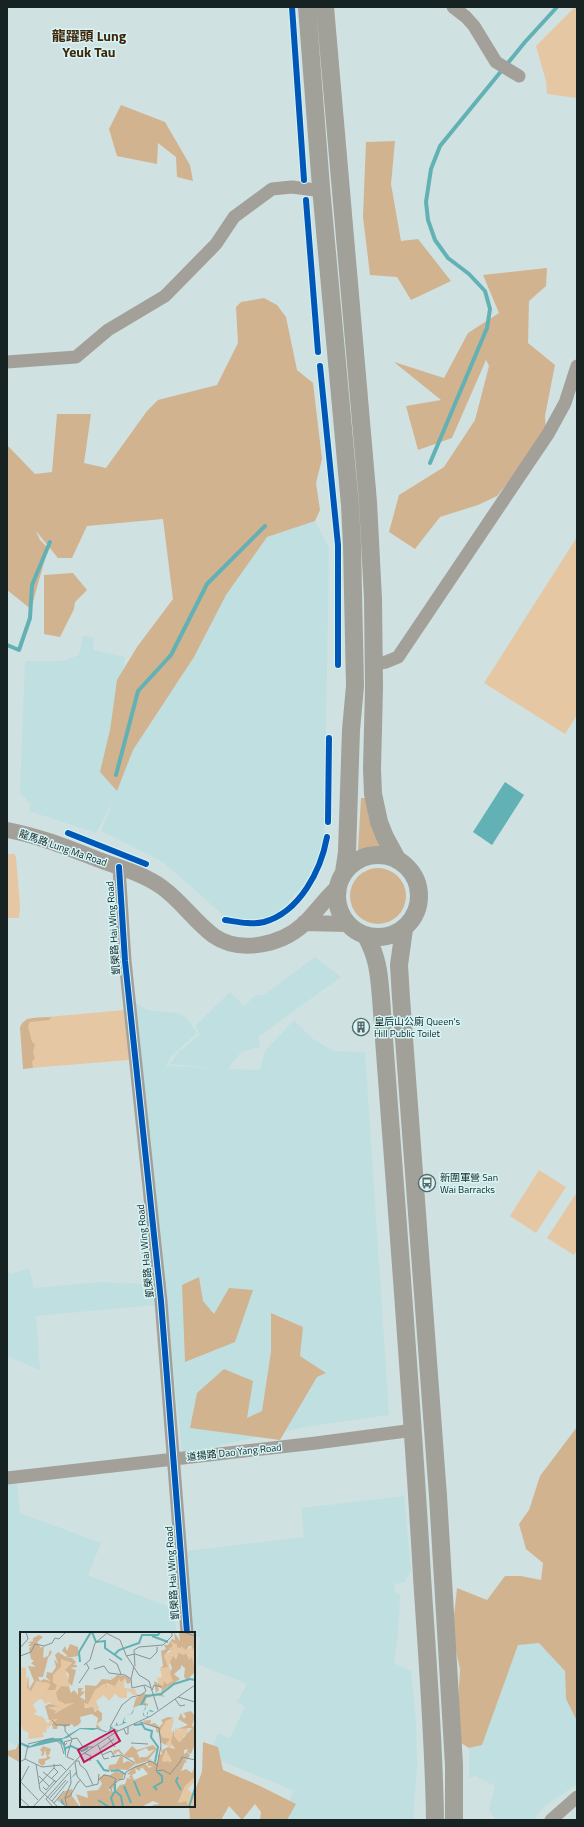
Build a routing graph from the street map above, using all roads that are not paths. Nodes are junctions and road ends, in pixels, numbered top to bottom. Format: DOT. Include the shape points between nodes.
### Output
graph roads {
  1 [pos="307,7"];
  2 [pos="325,7"];
  3 [pos="453,7"];
  4 [pos="519,76"];
  5 [pos="321,187"];
  6 [pos="7,362"];
  7 [pos="577,366"];
  8 [pos="374,664"];
  9 [pos="7,830"];
  10 [pos="397,859"];
  11 [pos="118,867"];
  12 [pos="341,880"];
  13 [pos="304,924"];
  14 [pos="347,924"];
  15 [pos="404,929"];
  16 [pos="366,936"];
  17 [pos="414,1430"];
  18 [pos="174,1459"];
  19 [pos="7,1478"];
  20 [pos="187,1632"];
  21 [pos="577,1797"];
  22 [pos="435,1820"];
  23 [pos="454,1820"];
  24 [pos="551,1820"];
  1 -- 5 [label="main road"];
  2 -- 8 [label="main road" via="367,488"];
  3 -- 4 [label="street" via="474,26 496,62"];
  5 -- 6 [label="street" via="315,190 292,187 272,189 234,218 216,244 165,296 108,330 76,357"];
  5 -- 12 [label="main road" via="350,505 355,599 355,686 347,846"];
  7 -- 8 [label="street" via="565,404 548,434 398,657"];
  8 -- 10 [label="main road" via="373,794 379,822"];
  9 -- 11 [label="street, 龍馬路 Lung Ma Road" via="36,836"];
  10 -- 12 [label="main road" via="380,854 366,856 354,863"];
  10 -- 15 [label="main road" via="413,873 419,889 416,913"];
  11 -- 13 [label="street, 龍馬路 Lung Ma Road" via="162,887 213,935 231,945 258,946"];
  11 -- 18 [label="street, 凱榮路 Hai Wing Road"];
  12 -- 13 [label="street, 龍馬路 Lung Ma Road"];
  12 -- 14 [label="main road" via="338,906"];
  13 -- 14 [label="street, 龍馬路 Lung Ma Road"];
  14 -- 16 [label="main road"];
  15 -- 16 [label="main road" via="386,937"];
  15 -- 23 [label="main road" via="399,965 438,1496 454,1765"];
  16 -- 17 [label="main road" via="378,966"];
  17 -- 18 [label="street, 道揚路 Dao Yang Road"];
  17 -- 22 [label="main road" via="435,1775"];
  18 -- 19 [label="street, 道揚路 Dao Yang Road"];
  18 -- 20 [label="street, 凱榮路 Hai Wing Road"];
  21 -- 24 [label="street"];
}
